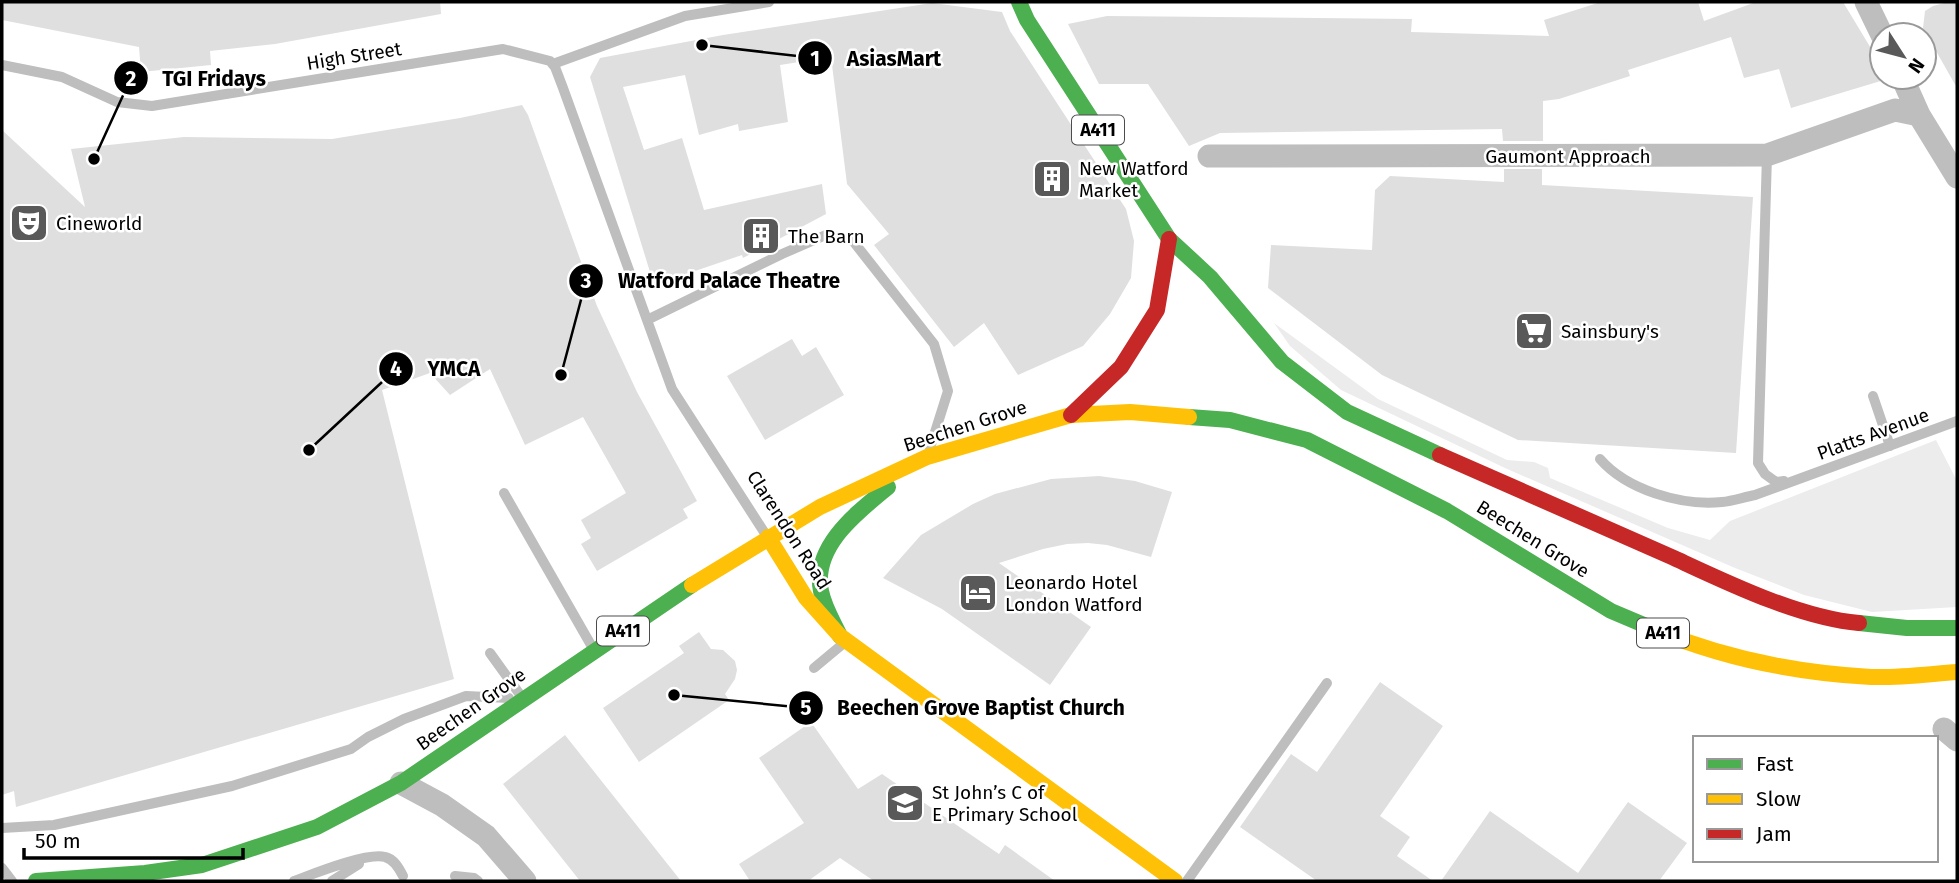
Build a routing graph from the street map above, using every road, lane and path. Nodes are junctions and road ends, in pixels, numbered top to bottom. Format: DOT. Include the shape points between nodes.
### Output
graph roads {
  1 [pos="769,2"];
  2 [pos="1019,2"];
  3 [pos="1866,2"];
  4 [pos="1875,21"];
  5 [pos="552,62"];
  6 [pos="2,65"];
  7 [pos="1909,91"];
  8 [pos="1919,115"];
  9 [pos="1767,155"];
  10 [pos="1209,156"];
  11 [pos="1949,157"];
  12 [pos="1957,177"];
  13 [pos="1169,239"];
  14 [pos="647,320"];
  15 [pos="1873,397"];
  16 [pos="1071,415"];
  17 [pos="1957,421"];
  18 [pos="1890,446"];
  19 [pos="925,457"];
  20 [pos="1600,459"];
  21 [pos="1801,478"];
  22 [pos="504,493"];
  23 [pos="768,537"];
  24 [pos="1957,628"];
  25 [pos="843,639"];
  26 [pos="594,650"];
  27 [pos="490,653"];
  28 [pos="814,668"];
  29 [pos="1957,672"];
  30 [pos="1327,682"];
  31 [pos="523,698"];
  32 [pos="401,783"];
  33 [pos="2,828"];
  34 [pos="373,855"];
  35 [pos="2,868"];
  36 [pos="403,876"];
  37 [pos="455,876"];
  38 [pos="12,881"];
  39 [pos="36,881"];
  40 [pos="294,881"];
  41 [pos="332,881"];
  42 [pos="478,881"];
  43 [pos="525,881"];
  44 [pos="1175,881"];
  45 [pos="1187,881"];
  1 -- 5 [label="lane" via="685,16"];
  2 -- 13 [label="main road, A411"];
  3 -- 4 [label="street"];
  5 -- 6 [label="lane, High Street" via="503,49 152,106 117,102 62,77"];
  5 -- 14 [label="lane, Clarendon Road"];
  7 -- 8 [label="street"];
  8 -- 9 [label="street, Gaumont Approach" via="1895,110"];
  8 -- 11 [label="street"];
  9 -- 10 [label="street, Gaumont Approach"];
  9 -- 21 [label="lane" via="1758,463 1776,482"];
  11 -- 12 [label="street"];
  13 -- 16 [label="main road, A411" via="1157,310 1121,367"];
  13 -- 24 [label="main road, Beechen Grove / A411" via="1210,277 1282,362 1347,412 1784,604 1843,622"];
  14 -- 19 [label="lane" via="828,234 853,241 934,344 948,391"];
  14 -- 23 [label="lane, Clarendon Road" via="672,389"];
  15 -- 18 [label="lane"];
  16 -- 19 [label="main road, Beechen Grove / A411"];
  16 -- 29 [label="main road, Beechen Grove / A411" via="1130,412 1230,420 1307,440 1447,511 1611,611 1723,652 1794,669 1873,677"];
  17 -- 18 [label="lane, Platts Avenue"];
  18 -- 21 [label="lane, Platts Avenue"];
  19 -- 23 [label="main road, Beechen Grove / A411"];
  19 -- 25 [label="main road" via="835,536 825,556 820,582"];
  20 -- 21 [label="lane, Platts Avenue" via="1613,474 1637,486 1699,503 1734,500"];
  22 -- 26 [label="lane"];
  23 -- 25 [label="main road, Clarendon Road" via="806,598"];
  23 -- 26 [label="main road, Beechen Grove / A411"];
  25 -- 28 [label="lane"];
  25 -- 44 [label="main road, Clarendon Road"];
  26 -- 31 [label="main road, Beechen Grove / A411"];
  27 -- 31 [label="lane"];
  30 -- 45 [label="lane"];
  31 -- 32 [label="main road, Beechen Grove / A411"];
  31 -- 33 [label="lane" via="466,696 404,719 351,749 232,786 54,825"];
  32 -- 39 [label="main road, Beechen Grove / A411" via="317,827 206,869"];
  32 -- 43 [label="street" via="486,836"];
  34 -- 36 [label="lane" via="387,857"];
  34 -- 40 [label="lane"];
  34 -- 41 [label="lane"];
  35 -- 38 [label="lane"];
  37 -- 42 [label="lane"];
}
